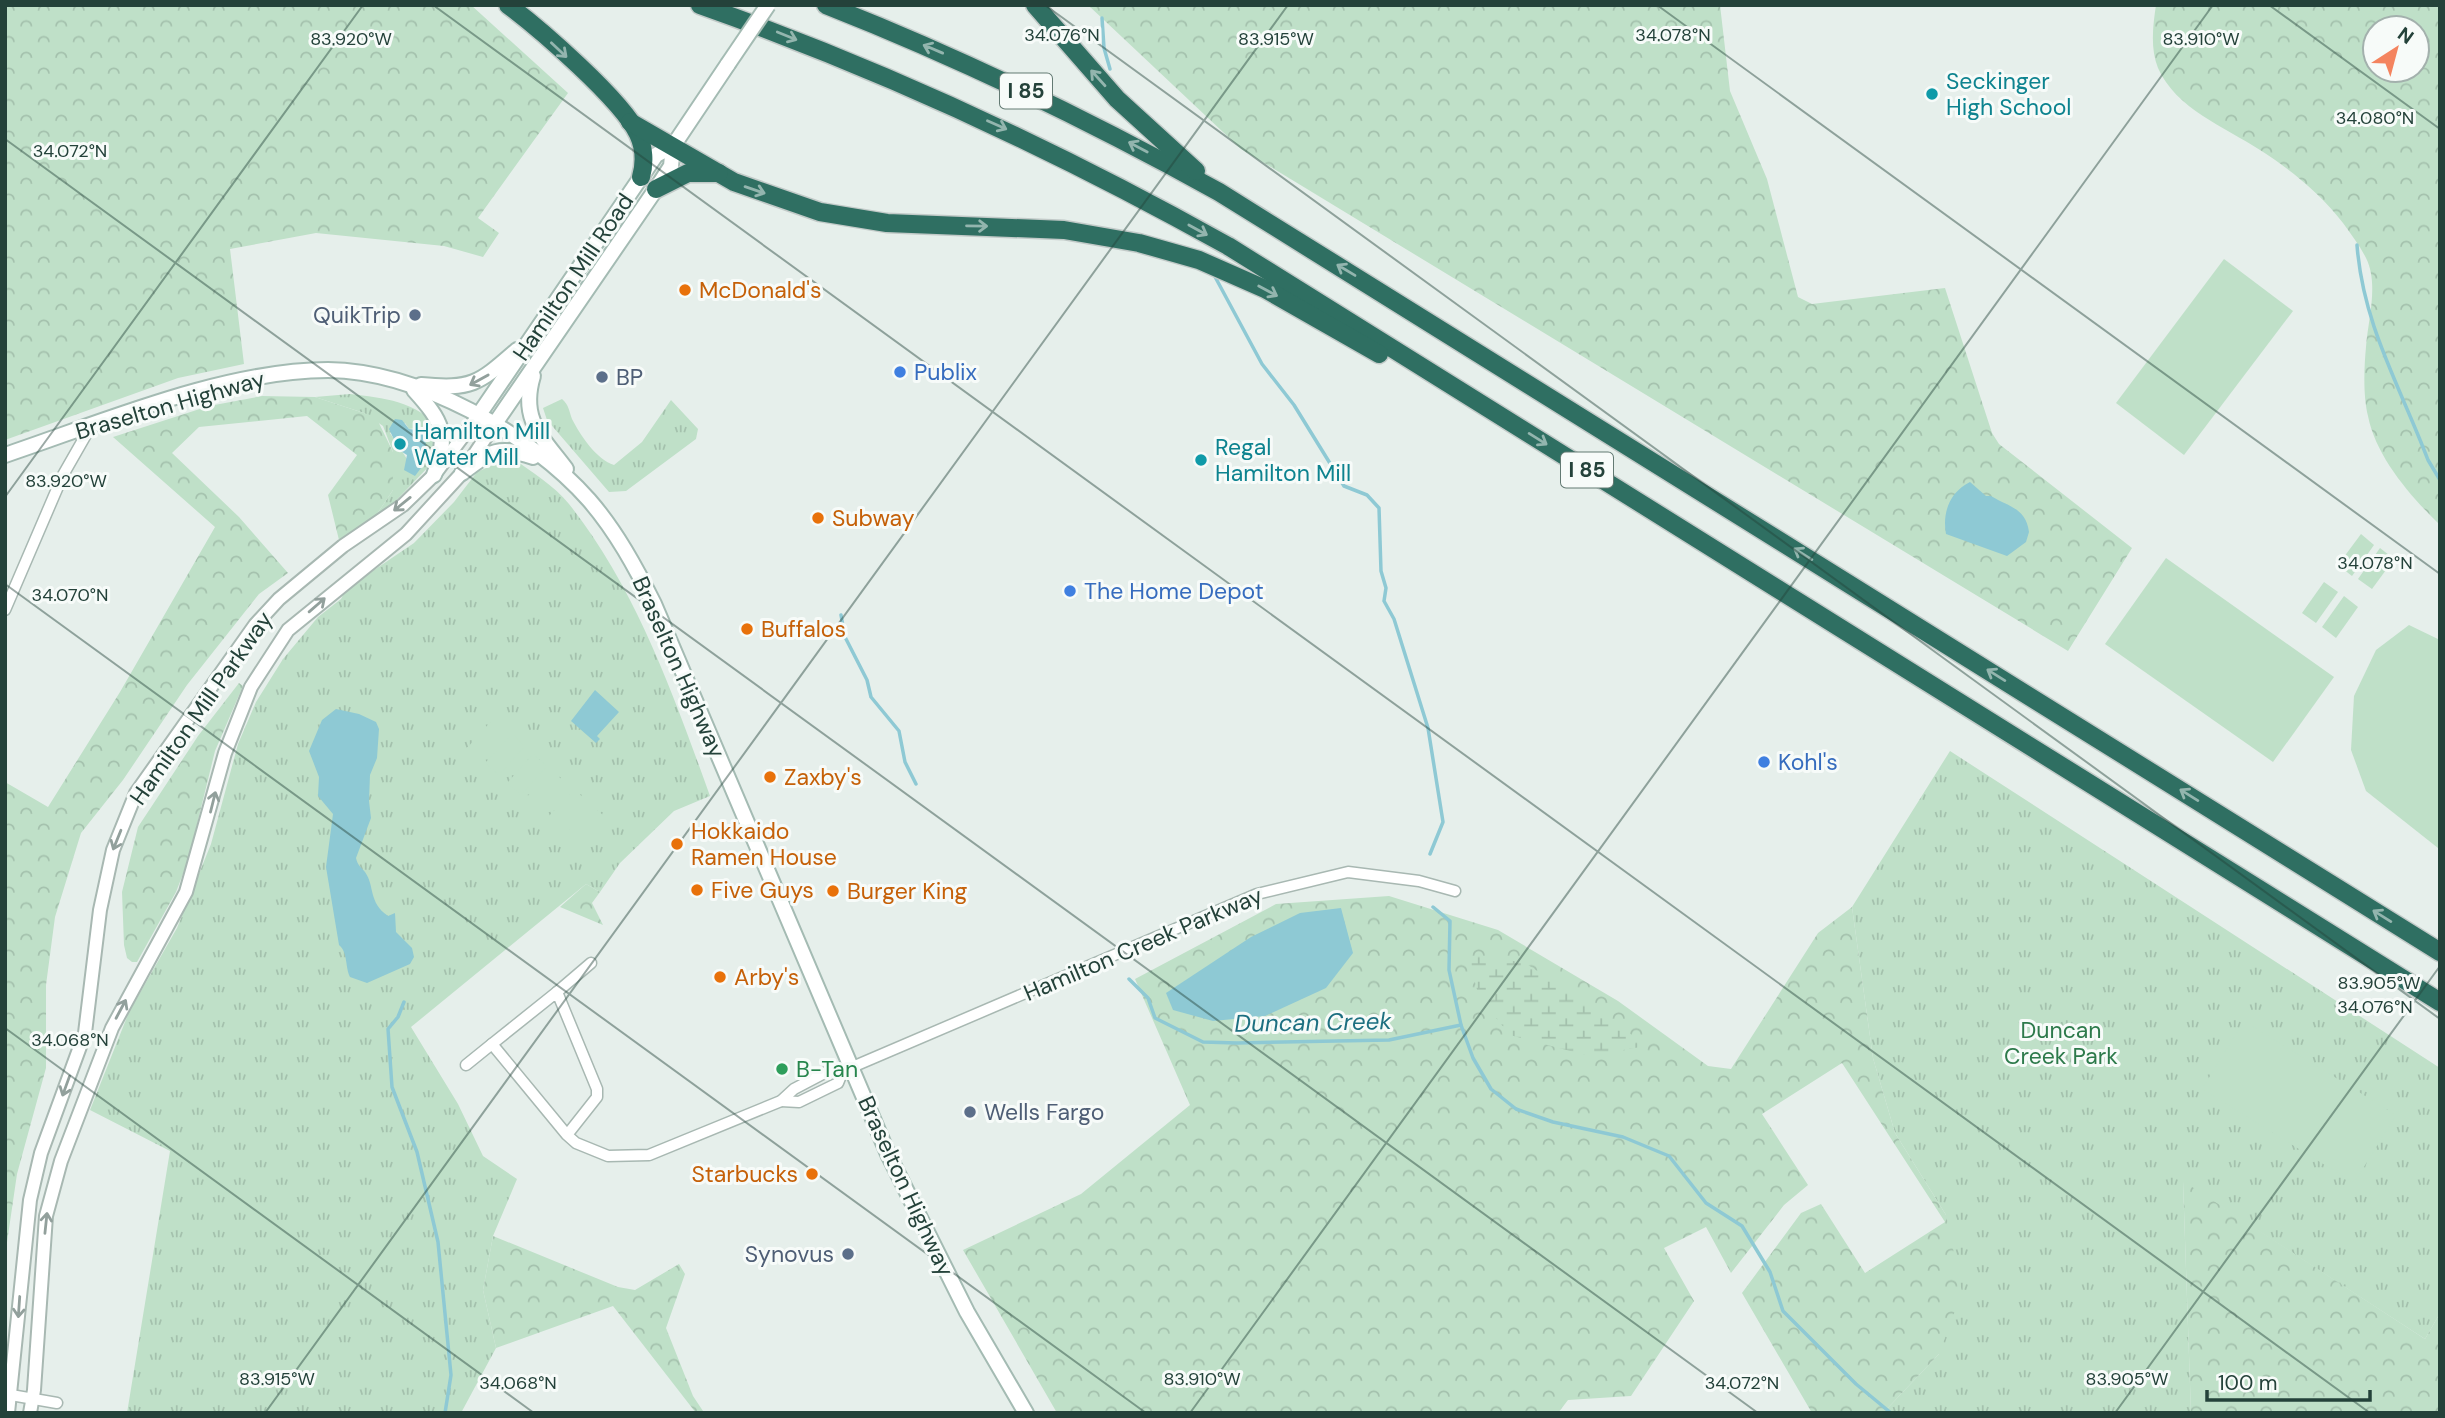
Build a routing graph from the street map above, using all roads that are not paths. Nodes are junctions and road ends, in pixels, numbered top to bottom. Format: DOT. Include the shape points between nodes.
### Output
graph roads {
  1 [pos="508,5"];
  2 [pos="700,5"];
  3 [pos="768,5"];
  4 [pos="826,5"];
  5 [pos="1035,5"];
  6 [pos="630,122"];
  7 [pos="673,146"];
  8 [pos="719,173"];
  9 [pos="641,177"];
  10 [pos="656,189"];
  11 [pos="1219,192"];
  12 [pos="532,337"];
  13 [pos="538,361"];
  14 [pos="408,384"];
  15 [pos="1497,414"];
  16 [pos="478,415"];
  17 [pos="495,425"];
  18 [pos="91,426"];
  19 [pos="5,455"];
  20 [pos="547,461"];
  21 [pos="462,472"];
  22 [pos="434,475"];
  23 [pos="589,500"];
  24 [pos="5,610"];
  25 [pos="1455,891"];
  26 [pos="2440,952"];
  27 [pos="591,963"];
  28 [pos="557,992"];
  29 [pos="2440,1002"];
  30 [pos="492,1044"];
  31 [pos="466,1065"];
  32 [pos="846,1071"];
  33 [pos="567,1135"];
  34 [pos="11,1395"];
  35 [pos="33,1399"];
  36 [pos="57,1403"];
  37 [pos="8,1413"];
  38 [pos="30,1413"];
  39 [pos="1026,1413"];
  1 -- 6 [label="highway, one-way" via="589,77"];
  2 -- 15 [label="highway, I 85, one-way" via="905,84 1122,187 1228,247"];
  3 -- 7 [label="main road, Hamilton Mill Road, bridge"];
  11 -- 4 [label="highway, I 85, one-way" via="1038,97"];
  11 -- 5 [label="highway, one-way" via="1117,99"];
  6 -- 7 [label="highway"];
  6 -- 9 [label="highway" via="641,145"];
  7 -- 8 [label="highway"];
  7 -- 9 [label="main road, Hamilton Mill Road" via="656,155"];
  7 -- 10 [label="main road, Hamilton Mill Road" via="671,166"];
  8 -- 10 [label="highway" via="688,173"];
  8 -- 15 [label="highway, one-way" via="820,212 887,223 1064,230 1187,256 1265,289"];
  9 -- 12 [label="main road, Hamilton Mill Road"];
  10 -- 13 [label="main road, Hamilton Mill Road"];
  26 -- 11 [label="highway, I 85, one-way"];
  12 -- 14 [label="main road, one-way" via="483,380 466,387"];
  12 -- 16 [label="main road, Hamilton Mill Road"];
  13 -- 17 [label="main road, Hamilton Mill Road"];
  13 -- 23 [label="main road" via="527,397 534,426"];
  14 -- 16 [label="main road, Braselton Highway"];
  14 -- 18 [label="main road, Braselton Highway" via="330,370 248,379"];
  14 -- 22 [label="main road" via="443,428 443,450"];
  15 -- 29 [label="highway, I 85, one-way"];
  16 -- 17 [label="main road, Braselton Highway"];
  16 -- 22 [label="street, Hamilton Mill Parkway"];
  17 -- 20 [label="main road, Braselton Highway"];
  17 -- 21 [label="street, Hamilton Mill Parkway"];
  18 -- 19 [label="main road, Braselton Highway"];
  18 -- 24 [label="street" via="63,475"];
  20 -- 21 [label="main road" via="506,450 491,452"];
  20 -- 23 [label="main road, Braselton Highway"];
  35 -- 21 [label="street, Hamilton Mill Parkway, one-way" via="46,1216 61,1161 112,1028 186,892 225,754 251,687 288,631 406,534"];
  22 -- 34 [label="street, Hamilton Mill Parkway, one-way" via="403,505 343,546 279,599 255,625 136,793 113,850 100,910 85,1033 41,1153 30,1200"];
  23 -- 32 [label="main road, Braselton Highway" via="615,534 671,638"];
  25 -- 32 [label="street, Hamilton Creek Parkway" via="1419,881 1348,872 1257,894"];
  27 -- 28 [label="street"];
  28 -- 30 [label="street"];
  28 -- 33 [label="street" via="597,1088 597,1097"];
  30 -- 31 [label="street"];
  30 -- 33 [label="street, Hamilton Creek Parkway"];
  32 -- 33 [label="street, Hamilton Creek Parkway" via="832,1069 793,1089 781,1101 649,1155 608,1156"];
  32 -- 39 [label="main road, Braselton Highway" via="942,1265"];
  34 -- 35 [label="street"];
  34 -- 37 [label="street, Hamilton Mill Parkway"];
  35 -- 36 [label="street"];
  35 -- 38 [label="street, Hamilton Mill Parkway"];
}
